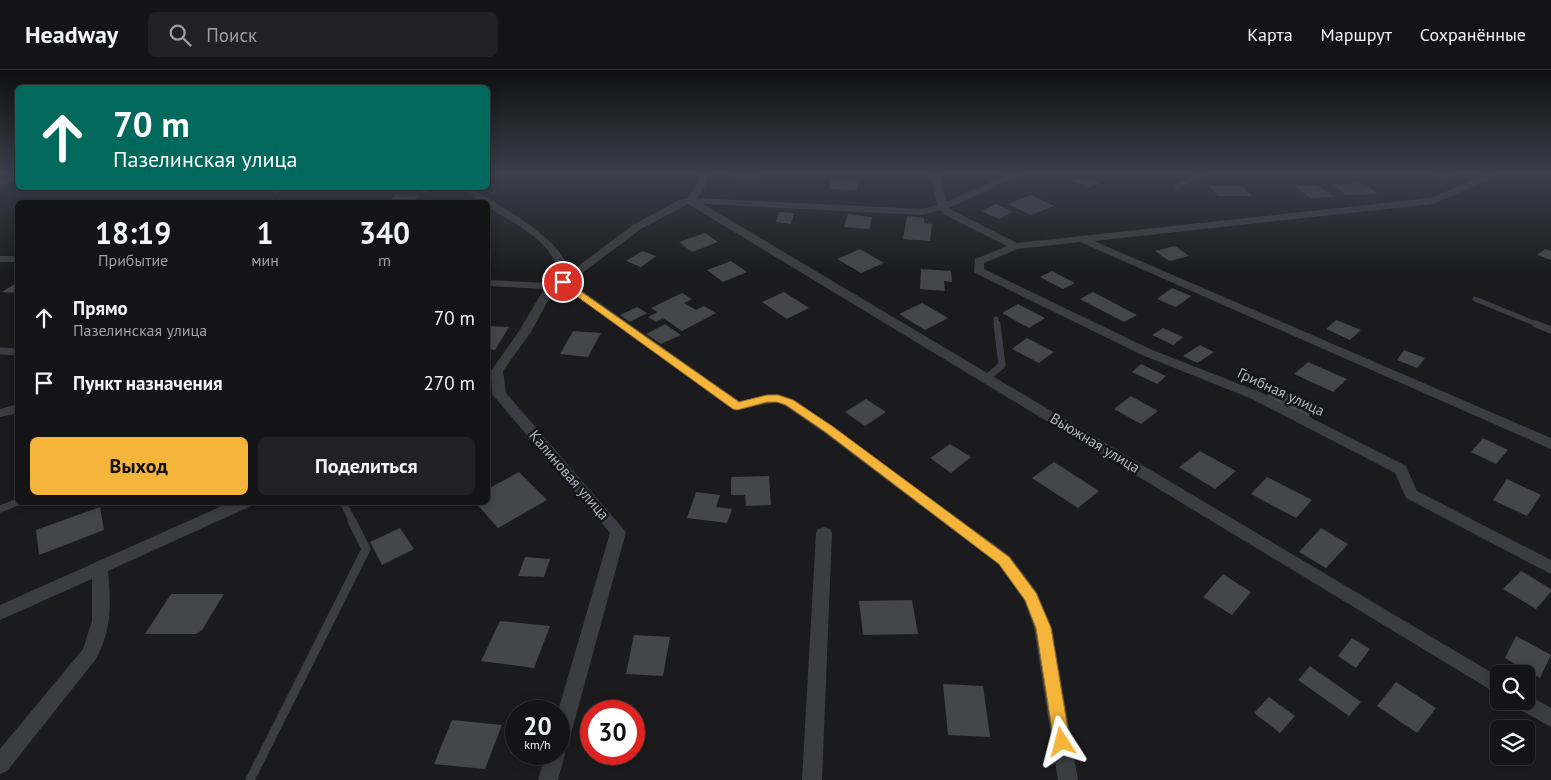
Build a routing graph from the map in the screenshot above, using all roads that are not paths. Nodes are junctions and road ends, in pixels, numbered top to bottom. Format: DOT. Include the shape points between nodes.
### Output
graph roads {
  1 [pos="494,207"];
  2 [pos="673,207"];
  3 [pos="700,207"];
  4 [pos="819,207"];
  5 [pos="942,207"];
  6 [pos="1378,207"];
  7 [pos="1078,238"];
  8 [pos="1016,246"];
  9 [pos="0,258"];
  10 [pos="15,259"];
  11 [pos="490,282"];
  12 [pos="557,284"];
  13 [pos="1475,299"];
  14 [pos="996,319"];
  15 [pos="1551,330"];
  16 [pos="0,351"];
  17 [pos="15,352"];
  18 [pos="492,371"];
  19 [pos="987,378"];
  20 [pos="493,396"];
  21 [pos="15,409"];
  22 [pos="0,414"];
  23 [pos="1551,444"];
  24 [pos="15,503"];
  25 [pos="239,505"];
  26 [pos="344,505"];
  27 [pos="0,509"];
  28 [pos="824,533"];
  29 [pos="1549,567"];
  30 [pos="100,568"];
  31 [pos="0,613"];
  32 [pos="1490,682"];
  33 [pos="570,702"];
  34 [pos="1535,709"];
  35 [pos="1551,718"];
  36 [pos="0,764"];
  37 [pos="552,765"];
  38 [pos="250,780"];
  39 [pos="548,780"];
  40 [pos="812,780"];
  41 [pos="1068,780"];
  1 -- 12 [label="street" via="541,238 560,257 564,272"];
  2 -- 12 [label="street" via="637,228"];
  3 -- 19 [label="street, Вьюжная улица"];
  4 -- 5 [label="street" via="922,212"];
  5 -- 8 [label="street"];
  6 -- 7 [label="street"];
  7 -- 8 [label="street"];
  7 -- 23 [label="street"];
  8 -- 29 [label="street, Грибная улица" via="979,261 979,271 1146,352 1257,396 1402,470 1411,494"];
  9 -- 10 [label="street"];
  11 -- 12 [label="street"];
  12 -- 18 [label="street, Калиновая улица" via="525,332"];
  12 -- 41 [label="street" via="737,406 778,398 790,403 1004,560 1031,597 1043,628"];
  13 -- 15 [label="lane"];
  14 -- 19 [label="lane" via="1002,364"];
  16 -- 17 [label="lane"];
  18 -- 20 [label="street, Калиновая улица"];
  19 -- 32 [label="street, Вьюжная улица"];
  20 -- 33 [label="street, Калиновая улица" via="618,532"];
  21 -- 22 [label="street"];
  24 -- 27 [label="lane"];
  25 -- 30 [label="street"];
  26 -- 38 [label="lane" via="366,549"];
  28 -- 40 [label="street"];
  30 -- 31 [label="street"];
  30 -- 36 [label="street" via="103,622 93,648"];
  34 -- 35 [label="street"];
  37 -- 39 [label="street"];
}
